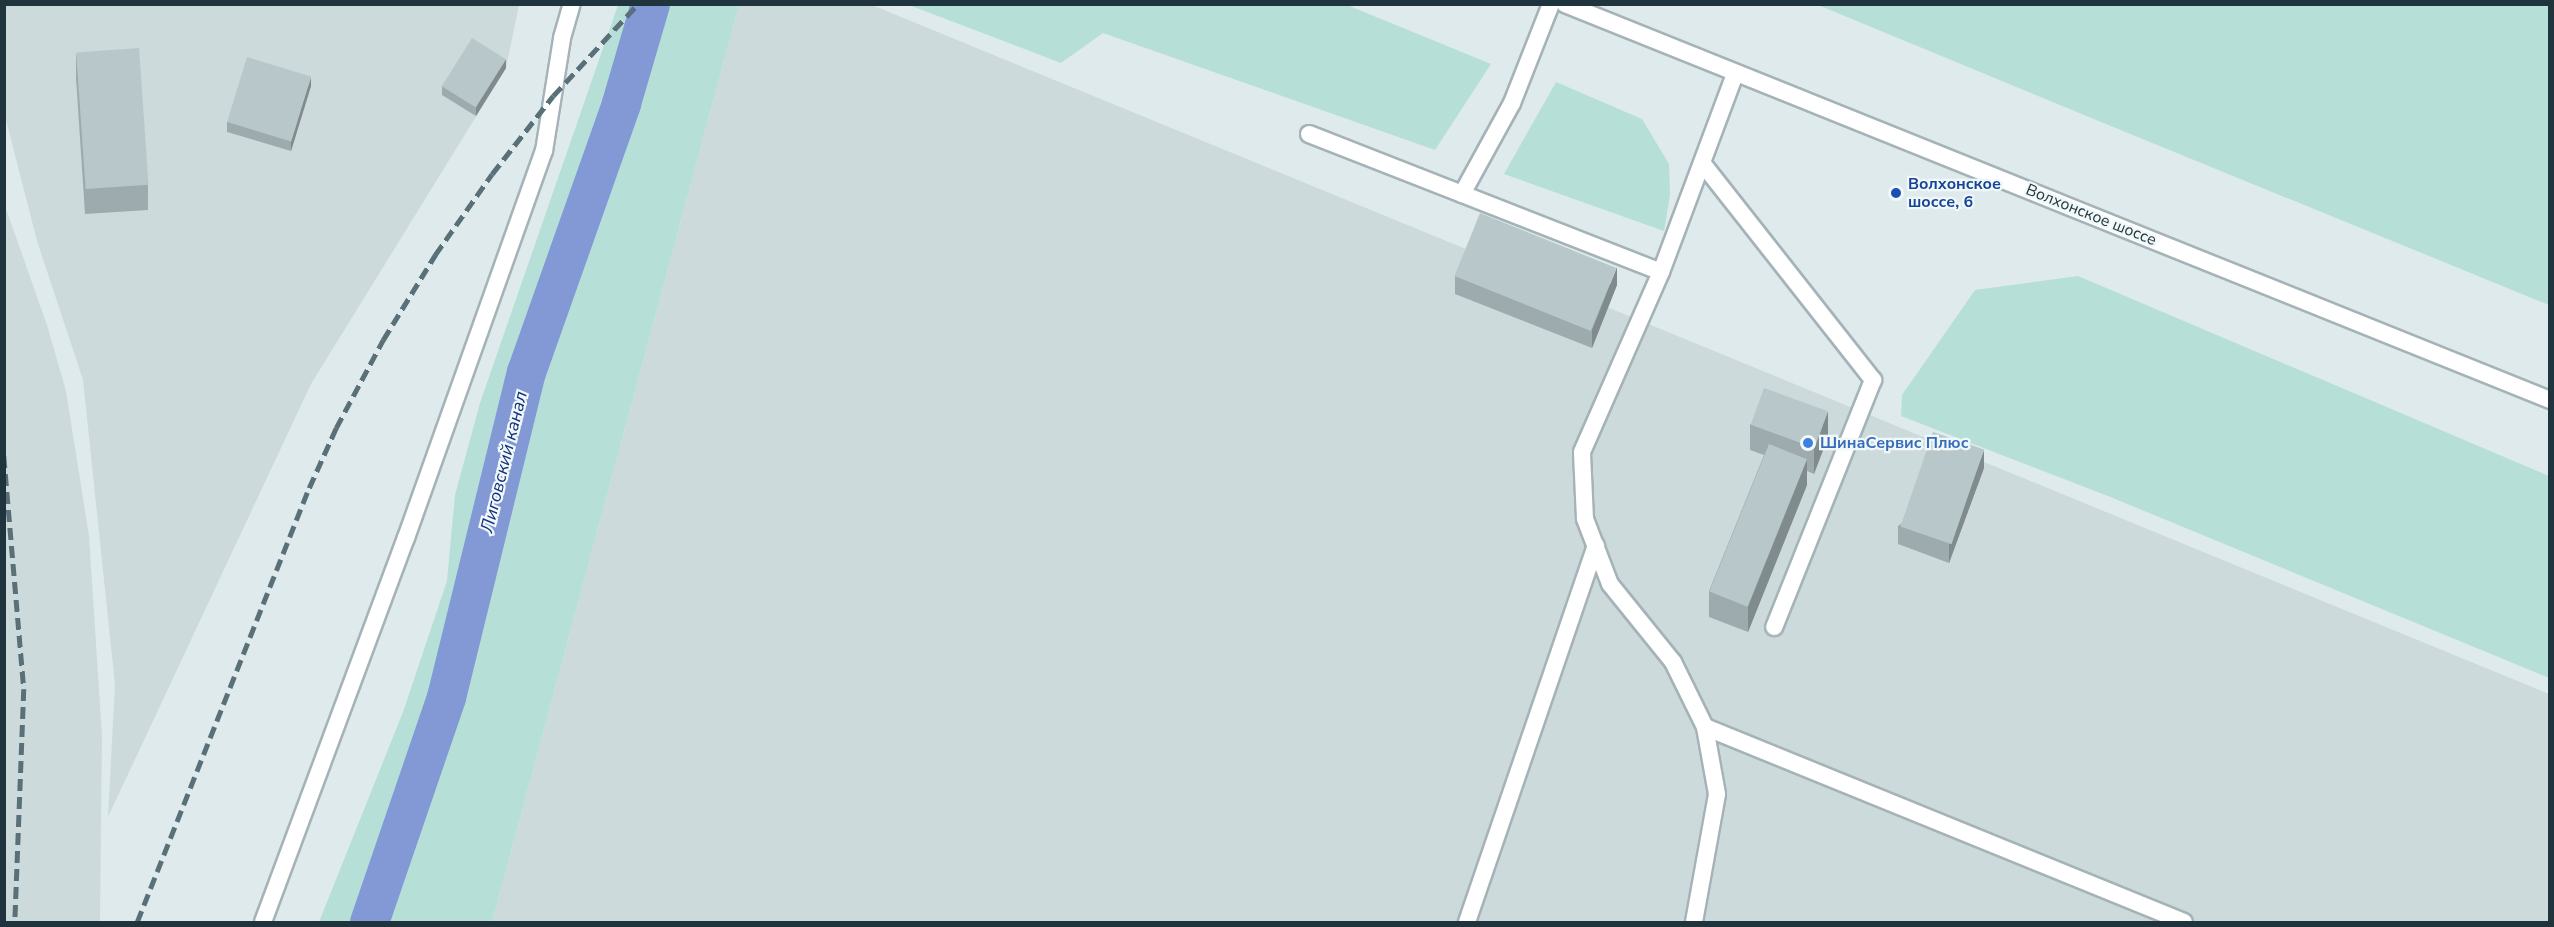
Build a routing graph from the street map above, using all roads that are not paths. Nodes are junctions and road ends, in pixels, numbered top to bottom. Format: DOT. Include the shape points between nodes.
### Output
graph roads {
  1 [pos="572,4"];
  2 [pos="1551,4"];
  3 [pos="1565,4"];
  4 [pos="1735,74"];
  5 [pos="1309,134"];
  6 [pos="1703,164"];
  7 [pos="1462,194"];
  8 [pos="1661,272"];
  9 [pos="2550,400"];
  10 [pos="1596,546"];
  11 [pos="1774,627"];
  12 [pos="1706,727"];
  13 [pos="263,922"];
  14 [pos="1467,922"];
  15 [pos="1694,922"];
  16 [pos="2184,922"];
  1 -- 13 [label="main road" via="562,38 544,151"];
  2 -- 7 [label="main road" via="1512,103"];
  3 -- 4 [label="main road, Волхонское шоссе"];
  4 -- 6 [label="main road"];
  4 -- 9 [label="main road, Волхонское шоссе"];
  5 -- 7 [label="main road"];
  6 -- 8 [label="main road"];
  6 -- 11 [label="main road" via="1873,380"];
  7 -- 8 [label="main road"];
  8 -- 10 [label="main road" via="1582,452 1585,519"];
  10 -- 12 [label="main road" via="1610,584 1673,662"];
  10 -- 14 [label="main road"];
  12 -- 15 [label="main road" via="1717,794"];
  12 -- 16 [label="main road"];
}
